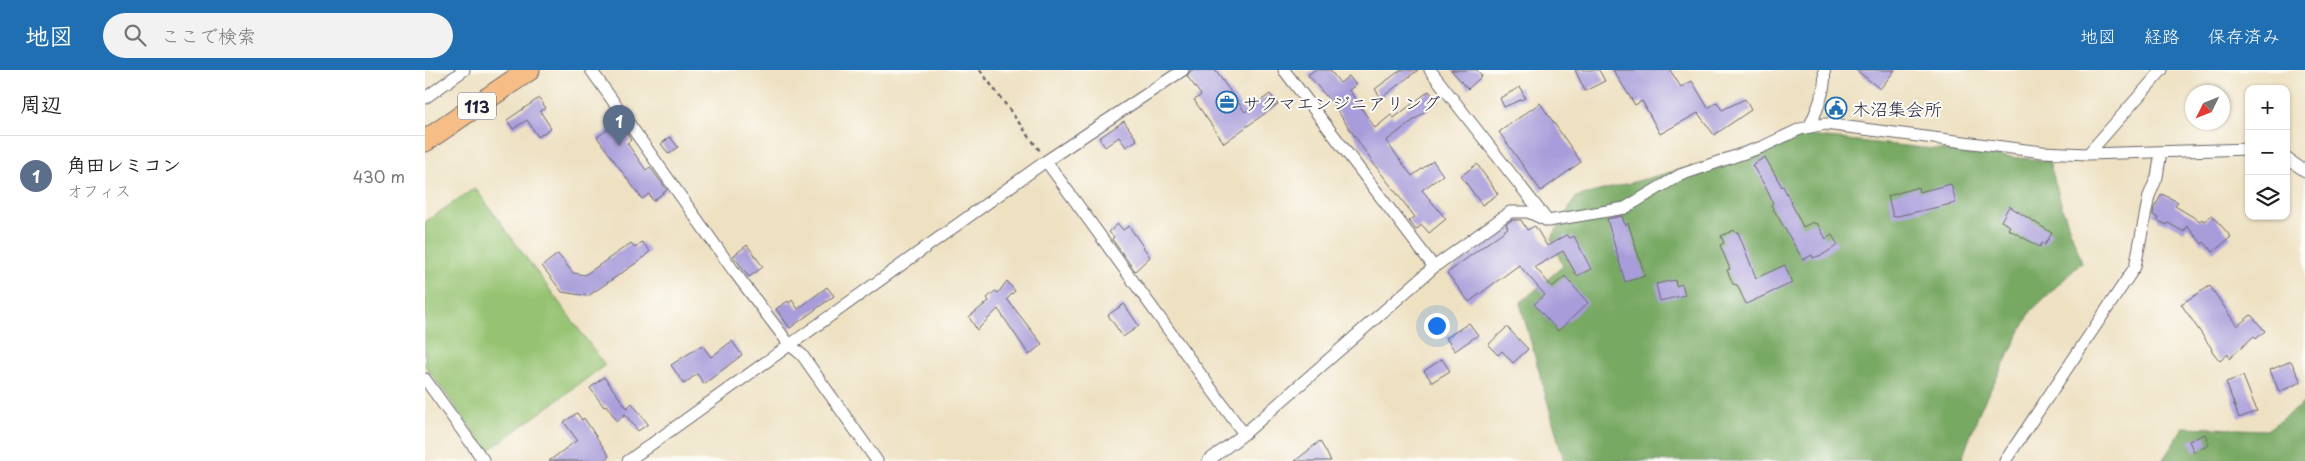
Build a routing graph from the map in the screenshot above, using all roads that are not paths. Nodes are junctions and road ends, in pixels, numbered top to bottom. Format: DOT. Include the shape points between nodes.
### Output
graph roads {
  1 [pos="465,70"];
  2 [pos="529,70"];
  3 [pos="591,70"];
  4 [pos="1183,70"];
  5 [pos="1284,70"];
  6 [pos="1430,70"];
  7 [pos="1824,70"];
  8 [pos="2162,70"];
  9 [pos="425,98"];
  10 [pos="1809,127"];
  11 [pos="425,141"];
  12 [pos="2245,148"];
  13 [pos="2161,152"];
  14 [pos="2088,154"];
  15 [pos="1046,161"];
  16 [pos="2290,161"];
  17 [pos="2305,171"];
  18 [pos="1548,221"];
  19 [pos="1434,267"];
  20 [pos="789,344"];
  21 [pos="425,379"];
  22 [pos="1244,434"];
  23 [pos="484,461"];
  24 [pos="628,461"];
  25 [pos="877,461"];
  26 [pos="1208,461"];
  27 [pos="2005,461"];
  1 -- 9 [label="street"];
  2 -- 11 [label="highway, 113"];
  3 -- 20 [label="street"];
  4 -- 15 [label="street"];
  5 -- 19 [label="street"];
  6 -- 18 [label="street"];
  7 -- 10 [label="street" via="1825,78"];
  8 -- 14 [label="street"];
  10 -- 14 [label="street" via="1825,124 2042,152"];
  10 -- 18 [label="street" via="1680,175 1625,208"];
  12 -- 13 [label="street"];
  13 -- 14 [label="street"];
  13 -- 27 [label="street" via="2135,267"];
  15 -- 20 [label="street"];
  15 -- 22 [label="street"];
  16 -- 17 [label="street"];
  18 -- 19 [label="street" via="1528,212 1510,212"];
  19 -- 22 [label="street"];
  20 -- 24 [label="street"];
  20 -- 25 [label="street" via="802,355"];
  21 -- 23 [label="street"];
  22 -- 26 [label="street"];
}
